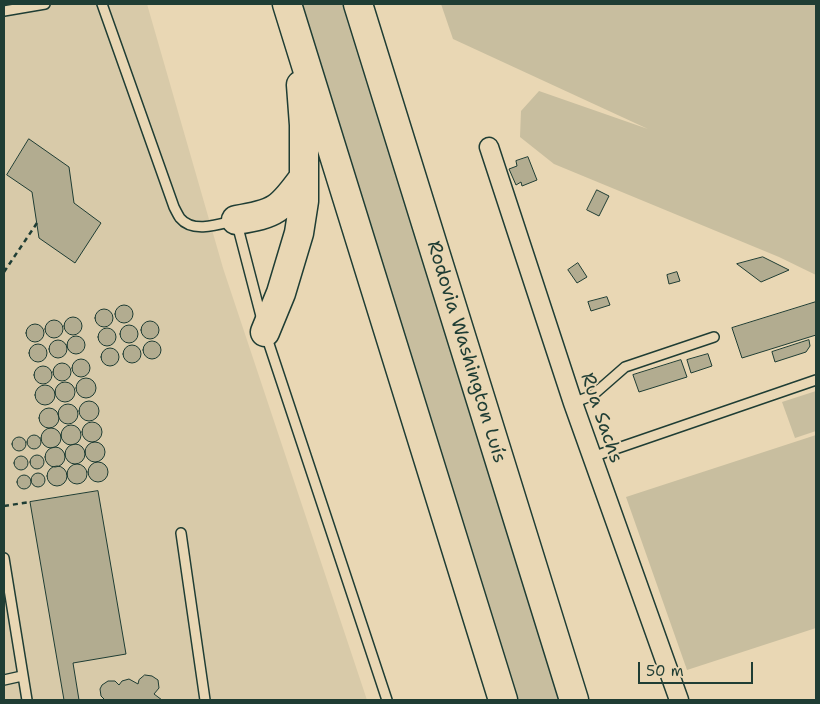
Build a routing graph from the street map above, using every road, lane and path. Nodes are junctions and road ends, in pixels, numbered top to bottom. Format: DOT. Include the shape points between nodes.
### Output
graph roads {
  1 [pos="45,4"];
  2 [pos="102,4"];
  3 [pos="288,4"];
  4 [pos="358,4"];
  5 [pos="4,11"];
  6 [pos="297,36"];
  7 [pos="489,147"];
  8 [pos="304,177"];
  9 [pos="236,220"];
  10 [pos="37,223"];
  11 [pos="4,272"];
  12 [pos="264,332"];
  13 [pos="714,336"];
  14 [pos="816,380"];
  15 [pos="573,403"];
  16 [pos="592,457"];
  17 [pos="30,502"];
  18 [pos="4,505"];
  19 [pos="181,532"];
  20 [pos="4,558"];
  21 [pos="537,580"];
  22 [pos="469,591"];
  23 [pos="22,676"];
  24 [pos="4,680"];
  25 [pos="27,700"];
  26 [pos="205,700"];
  27 [pos="387,700"];
  28 [pos="494,700"];
  29 [pos="503,700"];
  30 [pos="574,700"];
  31 [pos="586,700"];
  32 [pos="679,700"];
  1 -- 5 [label="lane"];
  2 -- 9 [label="lane" via="181,219 204,227"];
  3 -- 6 [label="highway"];
  4 -- 21 [label="highway, Rodovia Washington Luís"];
  6 -- 8 [label="highway" via="304,125"];
  6 -- 22 [label="highway"];
  7 -- 15 [label="street, Rua Sachs"];
  8 -- 9 [label="highway" via="275,210"];
  8 -- 12 [label="highway" via="299,233 281,293"];
  9 -- 12 [label="lane"];
  10 -- 11 [label="path"];
  12 -- 27 [label="lane"];
  13 -- 15 [label="lane" via="625,367 593,396"];
  14 -- 16 [label="lane"];
  15 -- 16 [label="street, Rua Sachs"];
  16 -- 32 [label="street, Rua Sachs"];
  17 -- 18 [label="path"];
  19 -- 26 [label="lane"];
  20 -- 23 [label="lane"];
  21 -- 30 [label="highway, Rodovia Washington Luís"];
  21 -- 31 [label="highway"];
  22 -- 28 [label="highway"];
  22 -- 29 [label="highway"];
  23 -- 24 [label="lane"];
  23 -- 25 [label="lane"];
}
